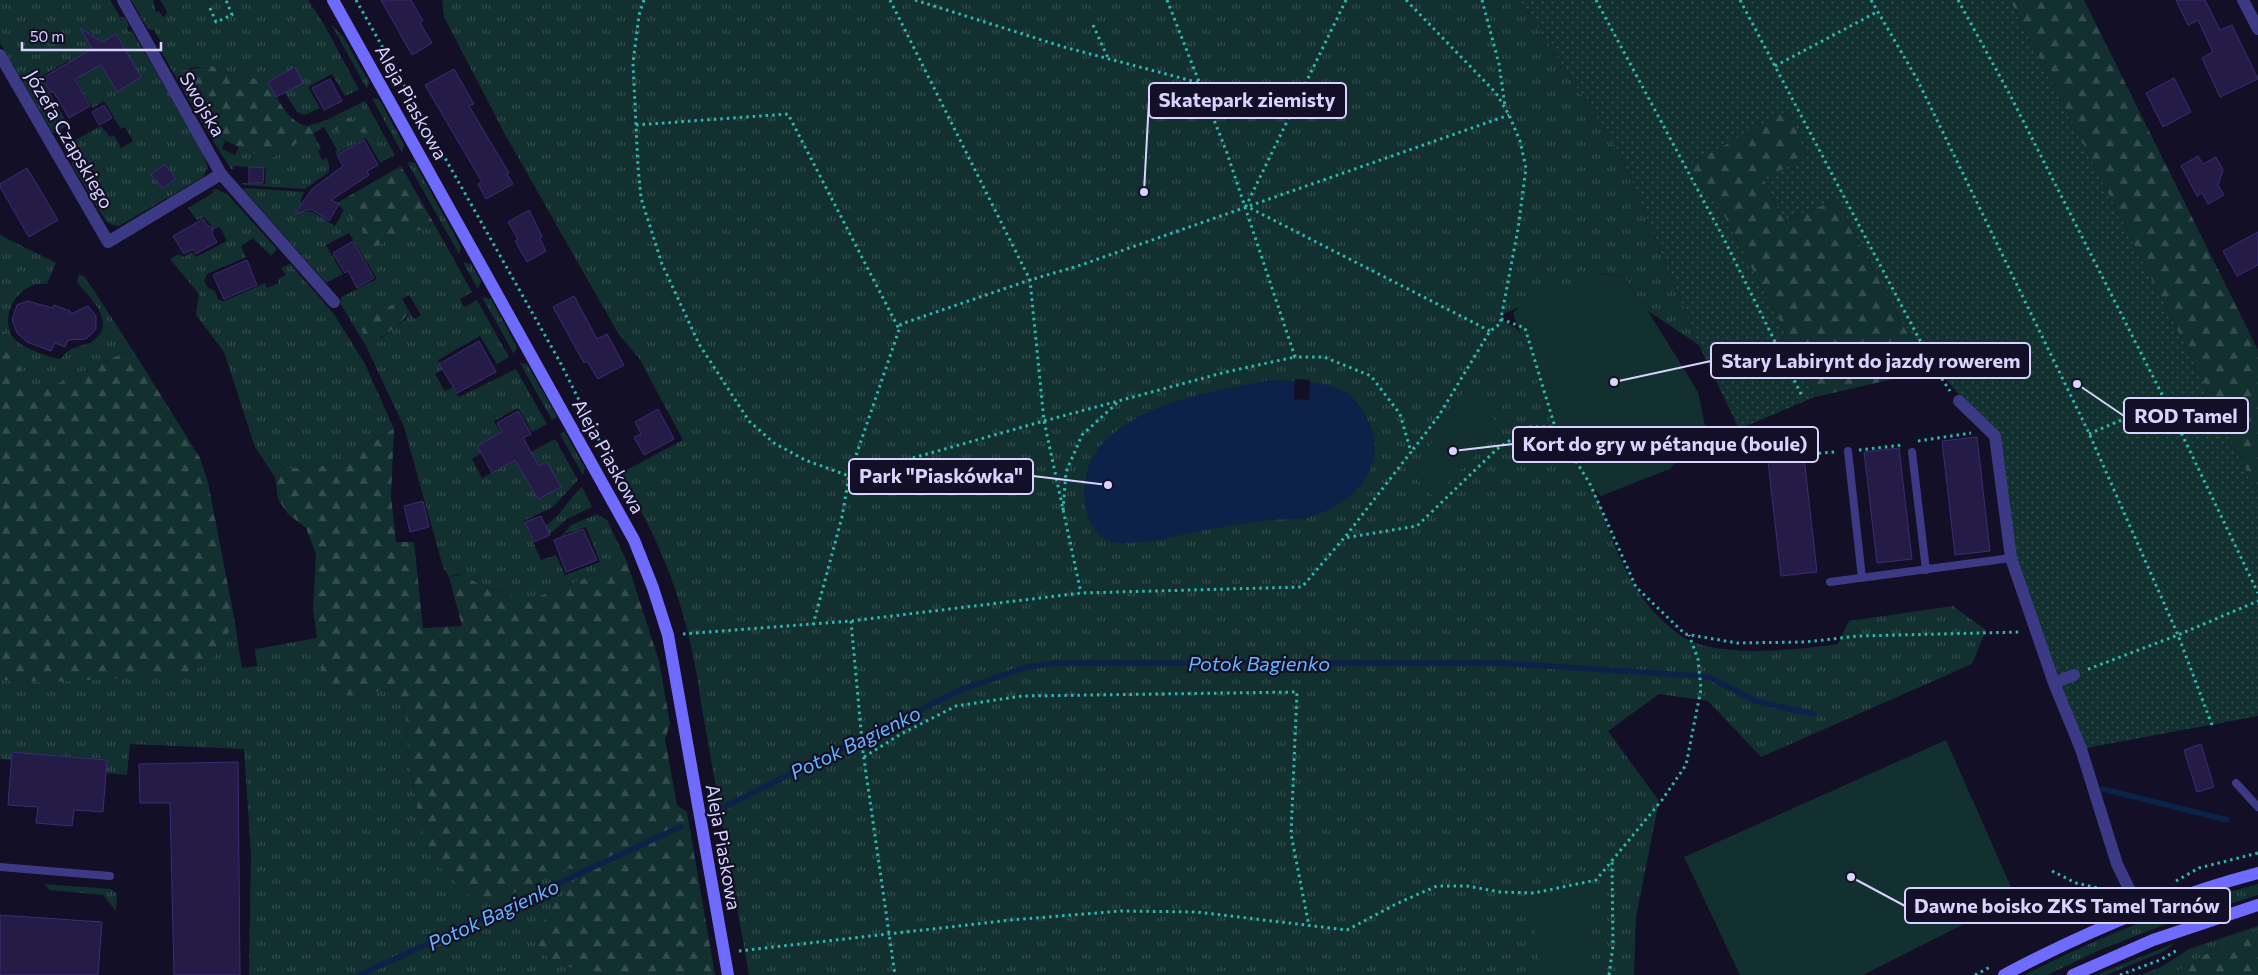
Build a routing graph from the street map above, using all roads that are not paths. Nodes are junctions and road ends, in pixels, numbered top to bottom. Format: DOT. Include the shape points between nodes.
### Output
graph roads {
  1 [pos="123,0"];
  2 [pos="333,0"];
  3 [pos="2243,0"];
  4 [pos="2258,29"];
  5 [pos="0,55"];
  6 [pos="221,174"];
  7 [pos="334,302"];
  8 [pos="1959,401"];
  9 [pos="1848,451"];
  10 [pos="1912,452"];
  11 [pos="2011,558"];
  12 [pos="1926,570"];
  13 [pos="1862,578"];
  14 [pos="1830,582"];
  15 [pos="2074,675"];
  16 [pos="2054,683"];
  17 [pos="2236,783"];
  18 [pos="2258,807"];
  19 [pos="0,867"];
  20 [pos="2258,873"];
  21 [pos="110,876"];
  22 [pos="2258,905"];
  23 [pos="2143,911"];
  24 [pos="728,975"];
  25 [pos="2004,975"];
  26 [pos="2073,975"];
  1 -- 6 [label="street, Swojska"];
  2 -- 24 [label="street, Aleja Piaskowa" via="634,540 668,635"];
  3 -- 4 [label="street"];
  5 -- 6 [label="street, Józefa Czapskiego" via="108,242"];
  6 -- 7 [label="street, Swojska"];
  8 -- 11 [label="street" via="1995,436"];
  9 -- 13 [label="lane"];
  10 -- 12 [label="lane"];
  11 -- 12 [label="lane"];
  11 -- 16 [label="street"];
  12 -- 13 [label="lane"];
  13 -- 14 [label="lane"];
  15 -- 16 [label="street"];
  16 -- 23 [label="street" via="2081,749 2118,864"];
  17 -- 18 [label="lane"];
  19 -- 21 [label="lane"];
  20 -- 23 [label="street"];
  22 -- 26 [label="street" via="2152,940"];
  23 -- 25 [label="street" via="2096,929"];
}
